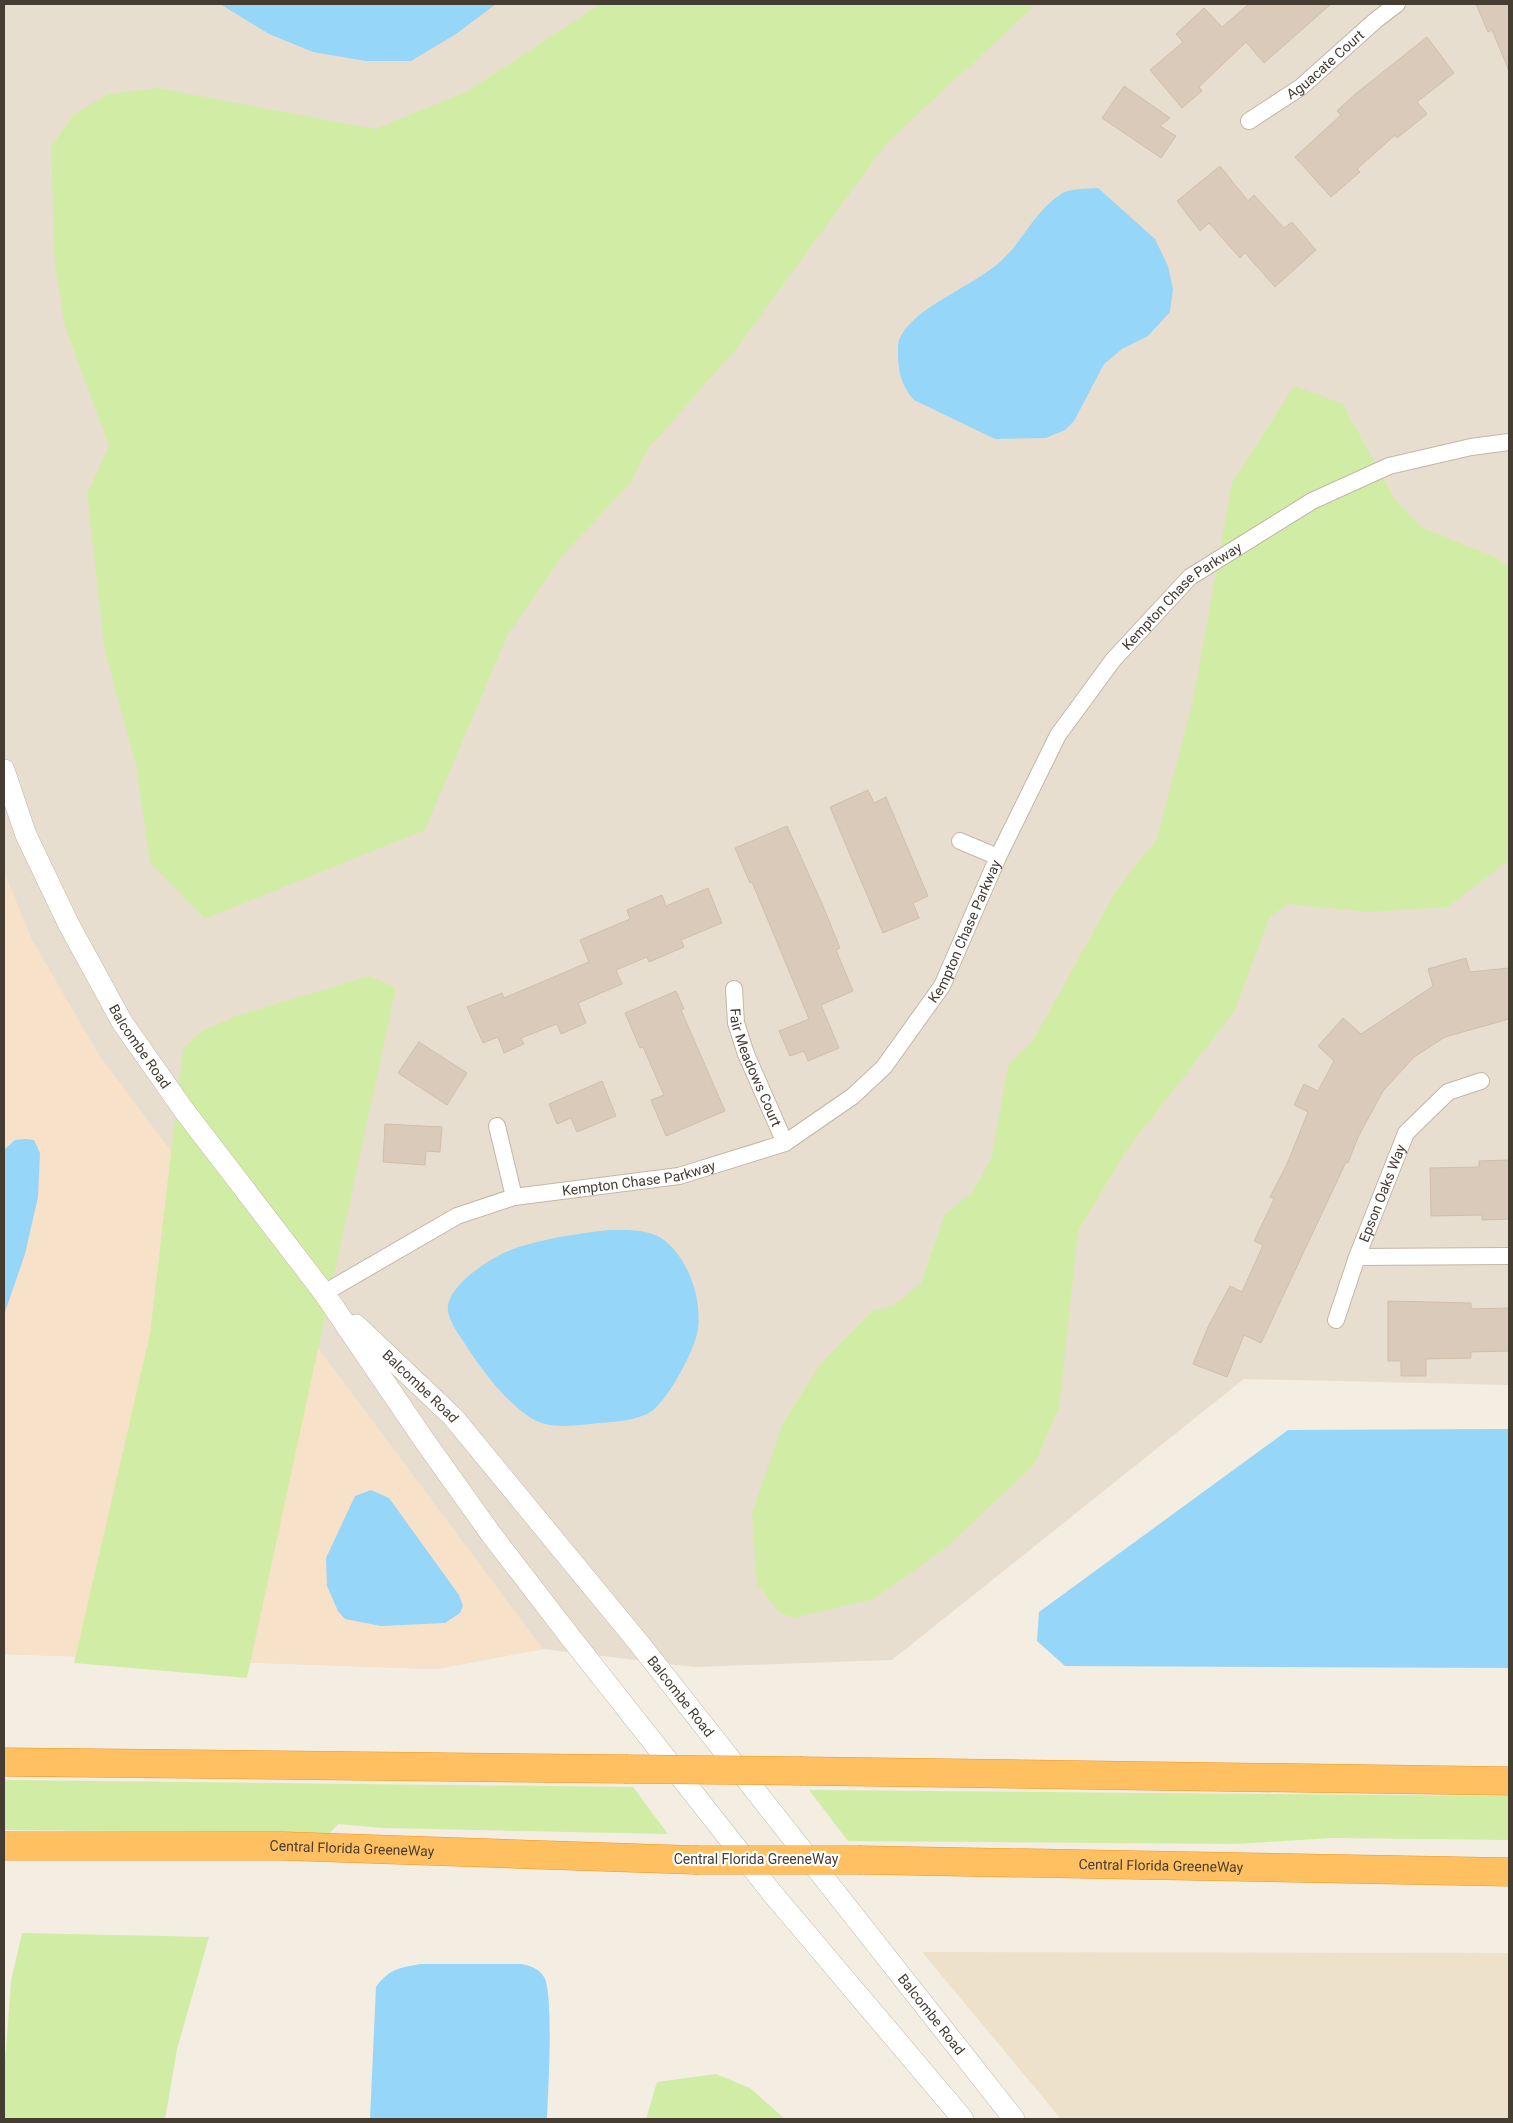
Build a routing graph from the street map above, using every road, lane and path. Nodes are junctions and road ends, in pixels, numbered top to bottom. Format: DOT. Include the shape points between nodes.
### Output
graph roads {
  1 [pos="1397,4"];
  2 [pos="1249,121"];
  3 [pos="1509,442"];
  4 [pos="4,770"];
  5 [pos="960,841"];
  6 [pos="998,857"];
  7 [pos="734,989"];
  8 [pos="1481,1081"];
  9 [pos="497,1126"];
  10 [pos="784,1143"];
  11 [pos="514,1197"];
  12 [pos="1509,1256"];
  13 [pos="1357,1258"];
  14 [pos="324,1293"];
  15 [pos="1336,1320"];
  16 [pos="4,1744"];
  17 [pos="4,1762"];
  18 [pos="284,1765"];
  19 [pos="1509,1774"];
  20 [pos="1447,1780"];
  21 [pos="1509,1781"];
  22 [pos="4,1846"];
  23 [pos="1509,1872"];
  24 [pos="963,2119"];
  25 [pos="1014,2119"];
  1 -- 2 [label="street, Aguacate Court" via="1301,87"];
  3 -- 6 [label="street, Kempton Chase Parkway" via="1471,447 1389,466 1312,501 1190,578 1112,660 1058,735"];
  4 -- 14 [label="street, Balcombe Road" via="26,835 122,1022 183,1109"];
  5 -- 6 [label="street"];
  6 -- 10 [label="street, Kempton Chase Parkway" via="942,986 884,1066 853,1096"];
  7 -- 10 [label="street, Fair Meadows Court" via="736,1023 746,1054"];
  8 -- 13 [label="street, Epson Oaks Way" via="1448,1092 1406,1133"];
  9 -- 11 [label="street"];
  10 -- 11 [label="street, Kempton Chase Parkway" via="679,1176"];
  11 -- 14 [label="street, Kempton Chase Parkway" via="457,1216"];
  12 -- 13 [label="street, Epson Oaks Way"];
  13 -- 15 [label="street, Epson Oaks Way"];
  14 -- 24 [label="street, Balcombe Road" via="491,1534 571,1638 772,1893"];
  14 -- 25 [label="street, Balcombe Road" via="453,1417 638,1642"];
  16 -- 18 [label="highway"];
  17 -- 18 [label="highway"];
  18 -- 20 [label="highway, bridge"];
  19 -- 20 [label="highway"];
  20 -- 21 [label="highway"];
  22 -- 23 [label="highway, Central Florida GreeneWay, bridge" via="283,1846 695,1860"];
}
